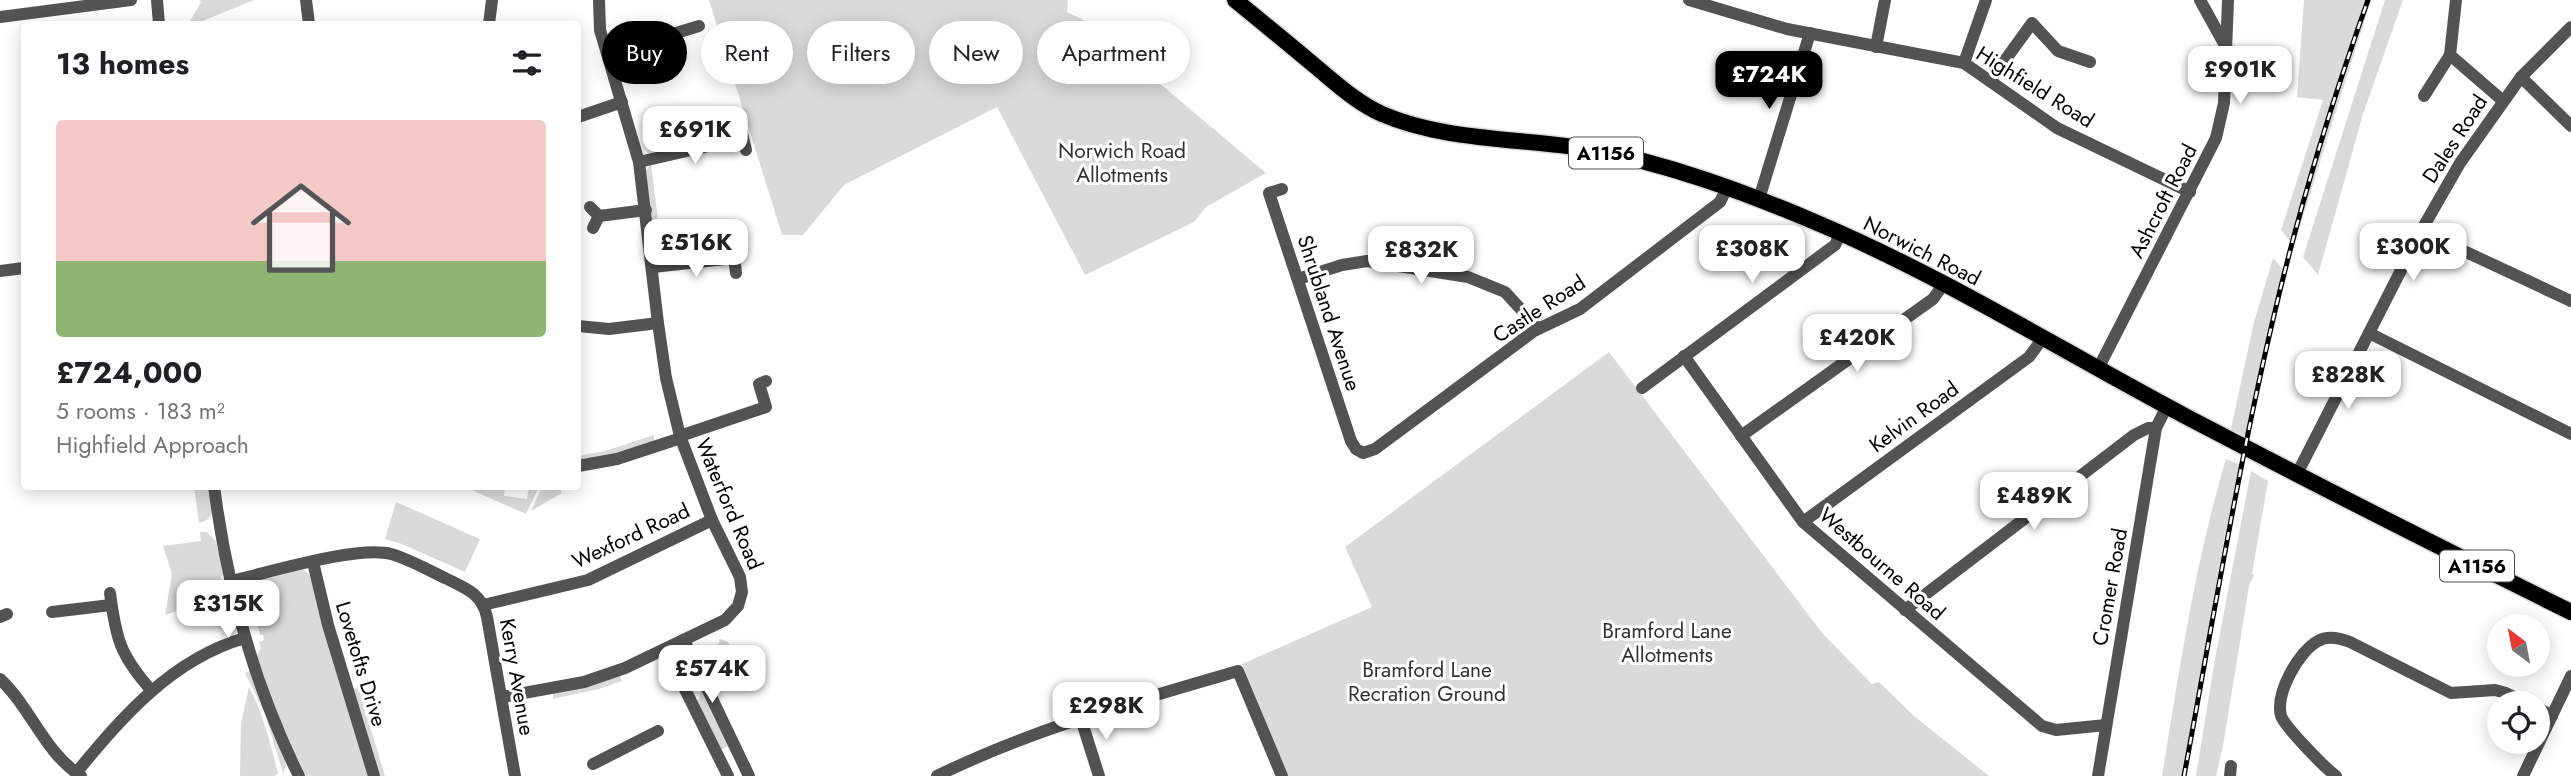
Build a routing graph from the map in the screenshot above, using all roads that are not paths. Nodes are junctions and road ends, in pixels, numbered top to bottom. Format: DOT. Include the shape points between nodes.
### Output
graph roads {
  1 [pos="131,0"];
  2 [pos="157,0"];
  3 [pos="306,0"];
  4 [pos="492,0"];
  5 [pos="598,0"];
  6 [pos="1235,0"];
  7 [pos="1689,0"];
  8 [pos="1885,0"];
  9 [pos="1986,0"];
  10 [pos="2200,0"];
  11 [pos="2228,0"];
  12 [pos="2456,0"];
  13 [pos="0,17"];
  14 [pos="159,21"];
  15 [pos="309,21"];
  16 [pos="489,21"];
  17 [pos="699,26"];
  18 [pos="2571,27"];
  19 [pos="687,30"];
  20 [pos="1810,33"];
  21 [pos="602,37"];
  22 [pos="1876,47"];
  23 [pos="2227,49"];
  24 [pos="2450,55"];
  25 [pos="2090,62"];
  26 [pos="1964,63"];
  27 [pos="2521,77"];
  28 [pos="1990,81"];
  29 [pos="616,84"];
  30 [pos="2424,96"];
  31 [pos="2502,100"];
  32 [pos="622,102"];
  33 [pos="581,116"];
  34 [pos="2571,126"];
  35 [pos="743,138"];
  36 [pos="639,162"];
  37 [pos="1727,188"];
  38 [pos="1282,189"];
  39 [pos="2190,192"];
  40 [pos="1759,199"];
  41 [pos="646,210"];
  42 [pos="594,217"];
  43 [pos="2421,231"];
  44 [pos="1842,233"];
  45 [pos="653,267"];
  46 [pos="21,268"];
  47 [pos="0,271"];
  48 [pos="736,273"];
  49 [pos="1298,279"];
  50 [pos="1943,285"];
  51 [pos="2571,301"];
  52 [pos="658,323"];
  53 [pos="581,326"];
  54 [pos="1538,328"];
  55 [pos="2369,333"];
  56 [pos="2043,338"];
  57 [pos="1684,356"];
  58 [pos="2099,367"];
  59 [pos="765,381"];
  60 [pos="1642,388"];
  61 [pos="2167,406"];
  62 [pos="2156,428"];
  63 [pos="2571,433"];
  64 [pos="1741,436"];
  65 [pos="680,437"];
  66 [pos="1363,453"];
  67 [pos="581,465"];
  68 [pos="2297,474"];
  69 [pos="214,490"];
  70 [pos="712,520"];
  71 [pos="1803,522"];
  72 [pos="313,562"];
  73 [pos="231,581"];
  74 [pos="484,605"];
  75 [pos="1905,610"];
  76 [pos="52,612"];
  77 [pos="2571,612"];
  78 [pos="245,638"];
  79 [pos="684,640"];
  80 [pos="665,649"];
  81 [pos="2571,676"];
  82 [pos="0,679"];
  83 [pos="151,690"];
  84 [pos="2499,691"];
  85 [pos="502,697"];
  86 [pos="2552,716"];
  87 [pos="1082,719"];
  88 [pos="2106,725"];
  89 [pos="658,731"];
  90 [pos="593,764"];
  91 [pos="78,774"];
  92 [pos="296,775"];
  93 [pos="374,776"];
  94 [pos="515,776"];
  95 [pos="728,776"];
  96 [pos="749,776"];
  97 [pos="937,776"];
  98 [pos="1099,776"];
  99 [pos="1282,776"];
  100 [pos="2098,776"];
  101 [pos="2336,776"];
  102 [pos="2523,776"];
  1 -- 13 [label="street"];
  2 -- 14 [label="street"];
  3 -- 15 [label="street"];
  4 -- 16 [label="street"];
  5 -- 21 [label="street, Waterford Road"];
  6 -- 37 [label="main road, Norwich Road / A1156" via="1342,88 1384,114 1430,128 1617,155"];
  7 -- 20 [label="street, Highfield Road"];
  8 -- 22 [label="street"];
  9 -- 26 [label="street"];
  10 -- 23 [label="street"];
  11 -- 23 [label="street, Ashcroft Road"];
  12 -- 24 [label="street"];
  17 -- 19 [label="street"];
  18 -- 27 [label="street, Dales Road"];
  20 -- 22 [label="street, Highfield Road"];
  20 -- 40 [label="street"];
  22 -- 26 [label="street, Highfield Road"];
  23 -- 39 [label="street, Ashcroft Road" via="2218,131"];
  24 -- 30 [label="street"];
  24 -- 31 [label="street"];
  25 -- 28 [label="street" via="2058,51 2032,23"];
  26 -- 28 [label="street, Highfield Road"];
  27 -- 31 [label="street, Dales Road"];
  27 -- 34 [label="street"];
  28 -- 39 [label="street, Highfield Road" via="2057,128"];
  29 -- 32 [label="street, Waterford Road"];
  31 -- 43 [label="street, Dales Road"];
  32 -- 33 [label="street"];
  32 -- 36 [label="street, Waterford Road"];
  35 -- 36 [label="street"];
  36 -- 41 [label="street, Waterford Road"];
  37 -- 40 [label="main road, Norwich Road / A1156"];
  37 -- 54 [label="street, Castle Road" via="1714,207 1580,309"];
  38 -- 49 [label="street, Shrubland Avenue" via="1269,193"];
  39 -- 58 [label="street, Ashcroft Road"];
  40 -- 44 [label="main road, Norwich Road / A1156"];
  41 -- 42 [label="street"];
  41 -- 45 [label="street, Waterford Road"];
  43 -- 51 [label="street"];
  43 -- 55 [label="street, Dales Road"];
  44 -- 50 [label="main road, Norwich Road / A1156"];
  44 -- 57 [label="street" via="1835,245"];
  45 -- 48 [label="street" via="734,252"];
  45 -- 52 [label="street, Waterford Road"];
  46 -- 47 [label="street"];
  49 -- 54 [label="street" via="1367,261 1468,277 1505,292"];
  49 -- 66 [label="street, Shrubland Avenue" via="1351,441"];
  50 -- 56 [label="main road, Norwich Road / A1156"];
  50 -- 64 [label="street" via="1933,299"];
  52 -- 53 [label="street"];
  52 -- 65 [label="street, Waterford Road"];
  54 -- 66 [label="street, Castle Road" via="1375,449"];
  55 -- 63 [label="street"];
  55 -- 68 [label="street, Dales Road"];
  56 -- 58 [label="main road, Norwich Road / A1156"];
  56 -- 71 [label="street, Kelvin Road" via="2029,358"];
  57 -- 60 [label="street"];
  57 -- 64 [label="street, Westbourne Road"];
  58 -- 61 [label="main road, Norwich Road / A1156"];
  59 -- 65 [label="street, Waterford Road" via="759,384 766,407"];
  61 -- 62 [label="street, Cromer Road"];
  61 -- 68 [label="main road, Norwich Road / A1156"];
  62 -- 75 [label="street" via="2134,435"];
  62 -- 88 [label="street, Cromer Road"];
  64 -- 71 [label="street, Westbourne Road"];
  65 -- 67 [label="street"];
  65 -- 70 [label="street, Waterford Road"];
  68 -- 77 [label="main road, Norwich Road / A1156"];
  69 -- 73 [label="street"];
  70 -- 74 [label="street, Wexford Road" via="587,580"];
  70 -- 79 [label="street, Waterford Road" via="743,584 741,599 725,620"];
  71 -- 75 [label="street, Westbourne Road"];
  72 -- 73 [label="street, Kerry Avenue"];
  72 -- 74 [label="street, Kerry Avenue" via="365,551 390,553 469,590"];
  72 -- 93 [label="street, Lovetofts Drive"];
  73 -- 78 [label="street"];
  74 -- 85 [label="street, Kerry Avenue"];
  75 -- 88 [label="street, Westbourne Road" via="2042,726 2056,730"];
  76 -- 83 [label="street" via="111,599 124,654"];
  78 -- 83 [label="street" via="197,657"];
  78 -- 92 [label="street"];
  79 -- 80 [label="street, Waterford Road"];
  79 -- 96 [label="street"];
  80 -- 85 [label="street, Waterford Road" via="595,679"];
  80 -- 95 [label="street"];
  81 -- 86 [label="street"];
  82 -- 91 [label="street" via="56,756"];
  83 -- 91 [label="street"];
  84 -- 101 [label="street" via="2451,693 2346,640 2318,641 2292,669 2281,712 2288,727"];
  85 -- 94 [label="street, Kerry Avenue"];
  86 -- 102 [label="street"];
  87 -- 97 [label="street" via="995,749"];
  87 -- 98 [label="street"];
  87 -- 99 [label="street" via="1238,671"];
  88 -- 100 [label="street, Cromer Road"];
  89 -- 90 [label="street"];
}
